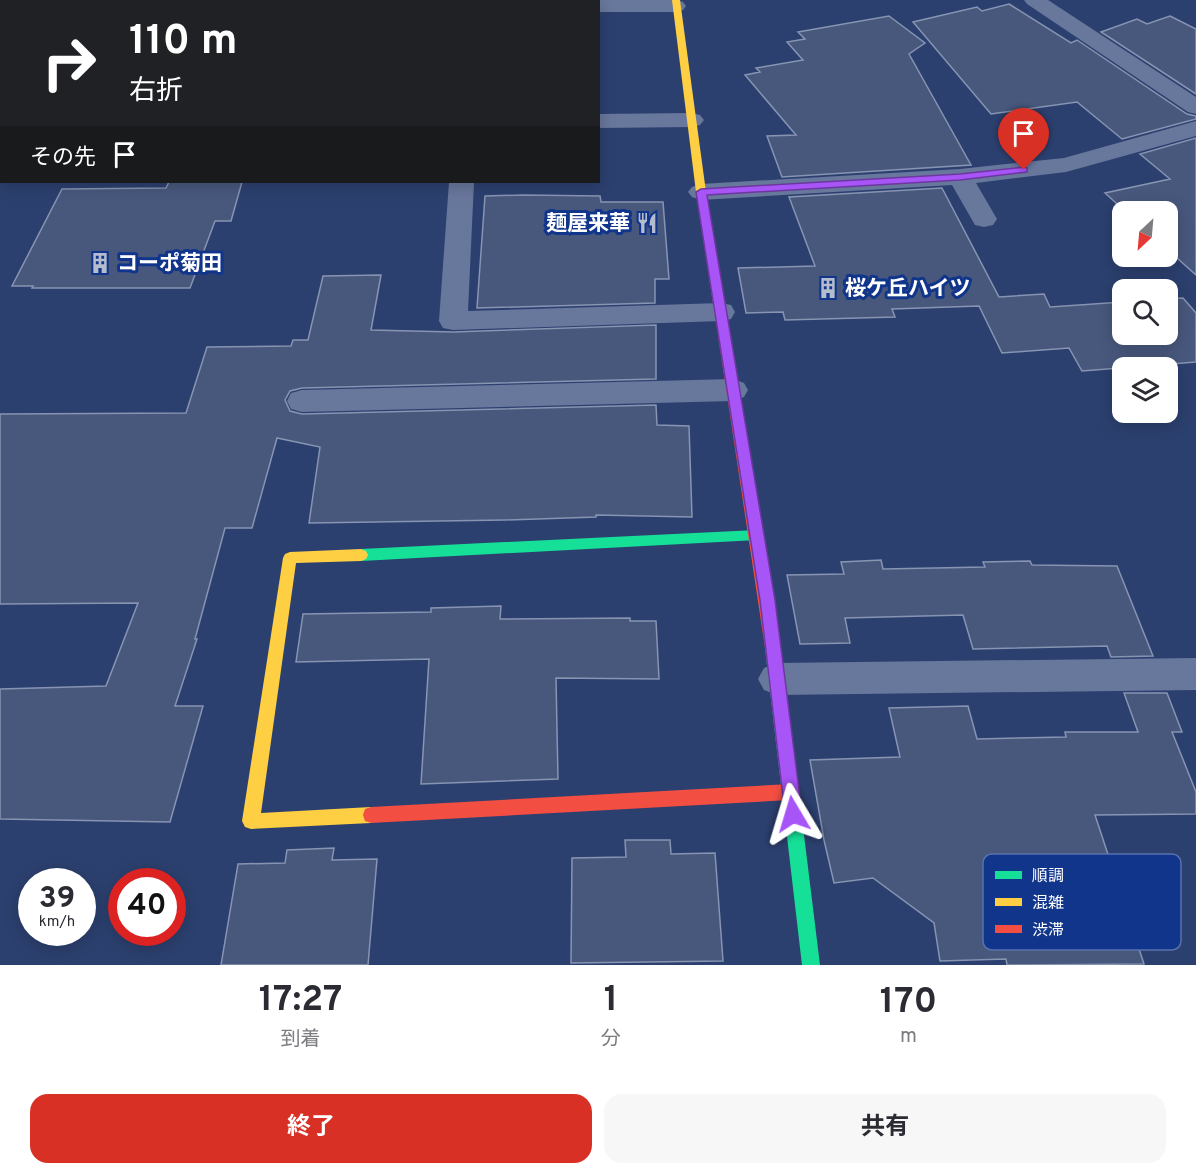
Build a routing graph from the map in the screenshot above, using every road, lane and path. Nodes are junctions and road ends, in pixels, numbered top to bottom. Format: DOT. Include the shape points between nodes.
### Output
graph roads {
  1 [pos="1034,0"];
  2 [pos="676,3"];
  3 [pos="600,6"];
  4 [pos="1196,107"];
  5 [pos="692,120"];
  6 [pos="600,121"];
  7 [pos="1196,128"];
  8 [pos="960,177"];
  9 [pos="461,183"];
  10 [pos="701,192"];
  11 [pos="984,219"];
  12 [pos="721,312"];
  13 [pos="734,390"];
  14 [pos="302,401"];
  15 [pos="757,535"];
  16 [pos="1196,674"];
  17 [pos="777,679"];
  18 [pos="791,792"];
  19 [pos="812,965"];
  1 -- 4 [label="street"];
  2 -- 3 [label="street"];
  2 -- 5 [label="street"];
  5 -- 6 [label="street"];
  5 -- 10 [label="street"];
  7 -- 8 [label="street" via="1066,165"];
  8 -- 10 [label="street"];
  8 -- 11 [label="street"];
  9 -- 12 [label="street" via="453,321"];
  10 -- 12 [label="street"];
  12 -- 13 [label="street"];
  13 -- 14 [label="street"];
  13 -- 15 [label="street"];
  15 -- 17 [label="street"];
  15 -- 18 [label="street" via="290,558 251,821"];
  16 -- 17 [label="street"];
  17 -- 18 [label="street"];
  18 -- 19 [label="street"];
}
